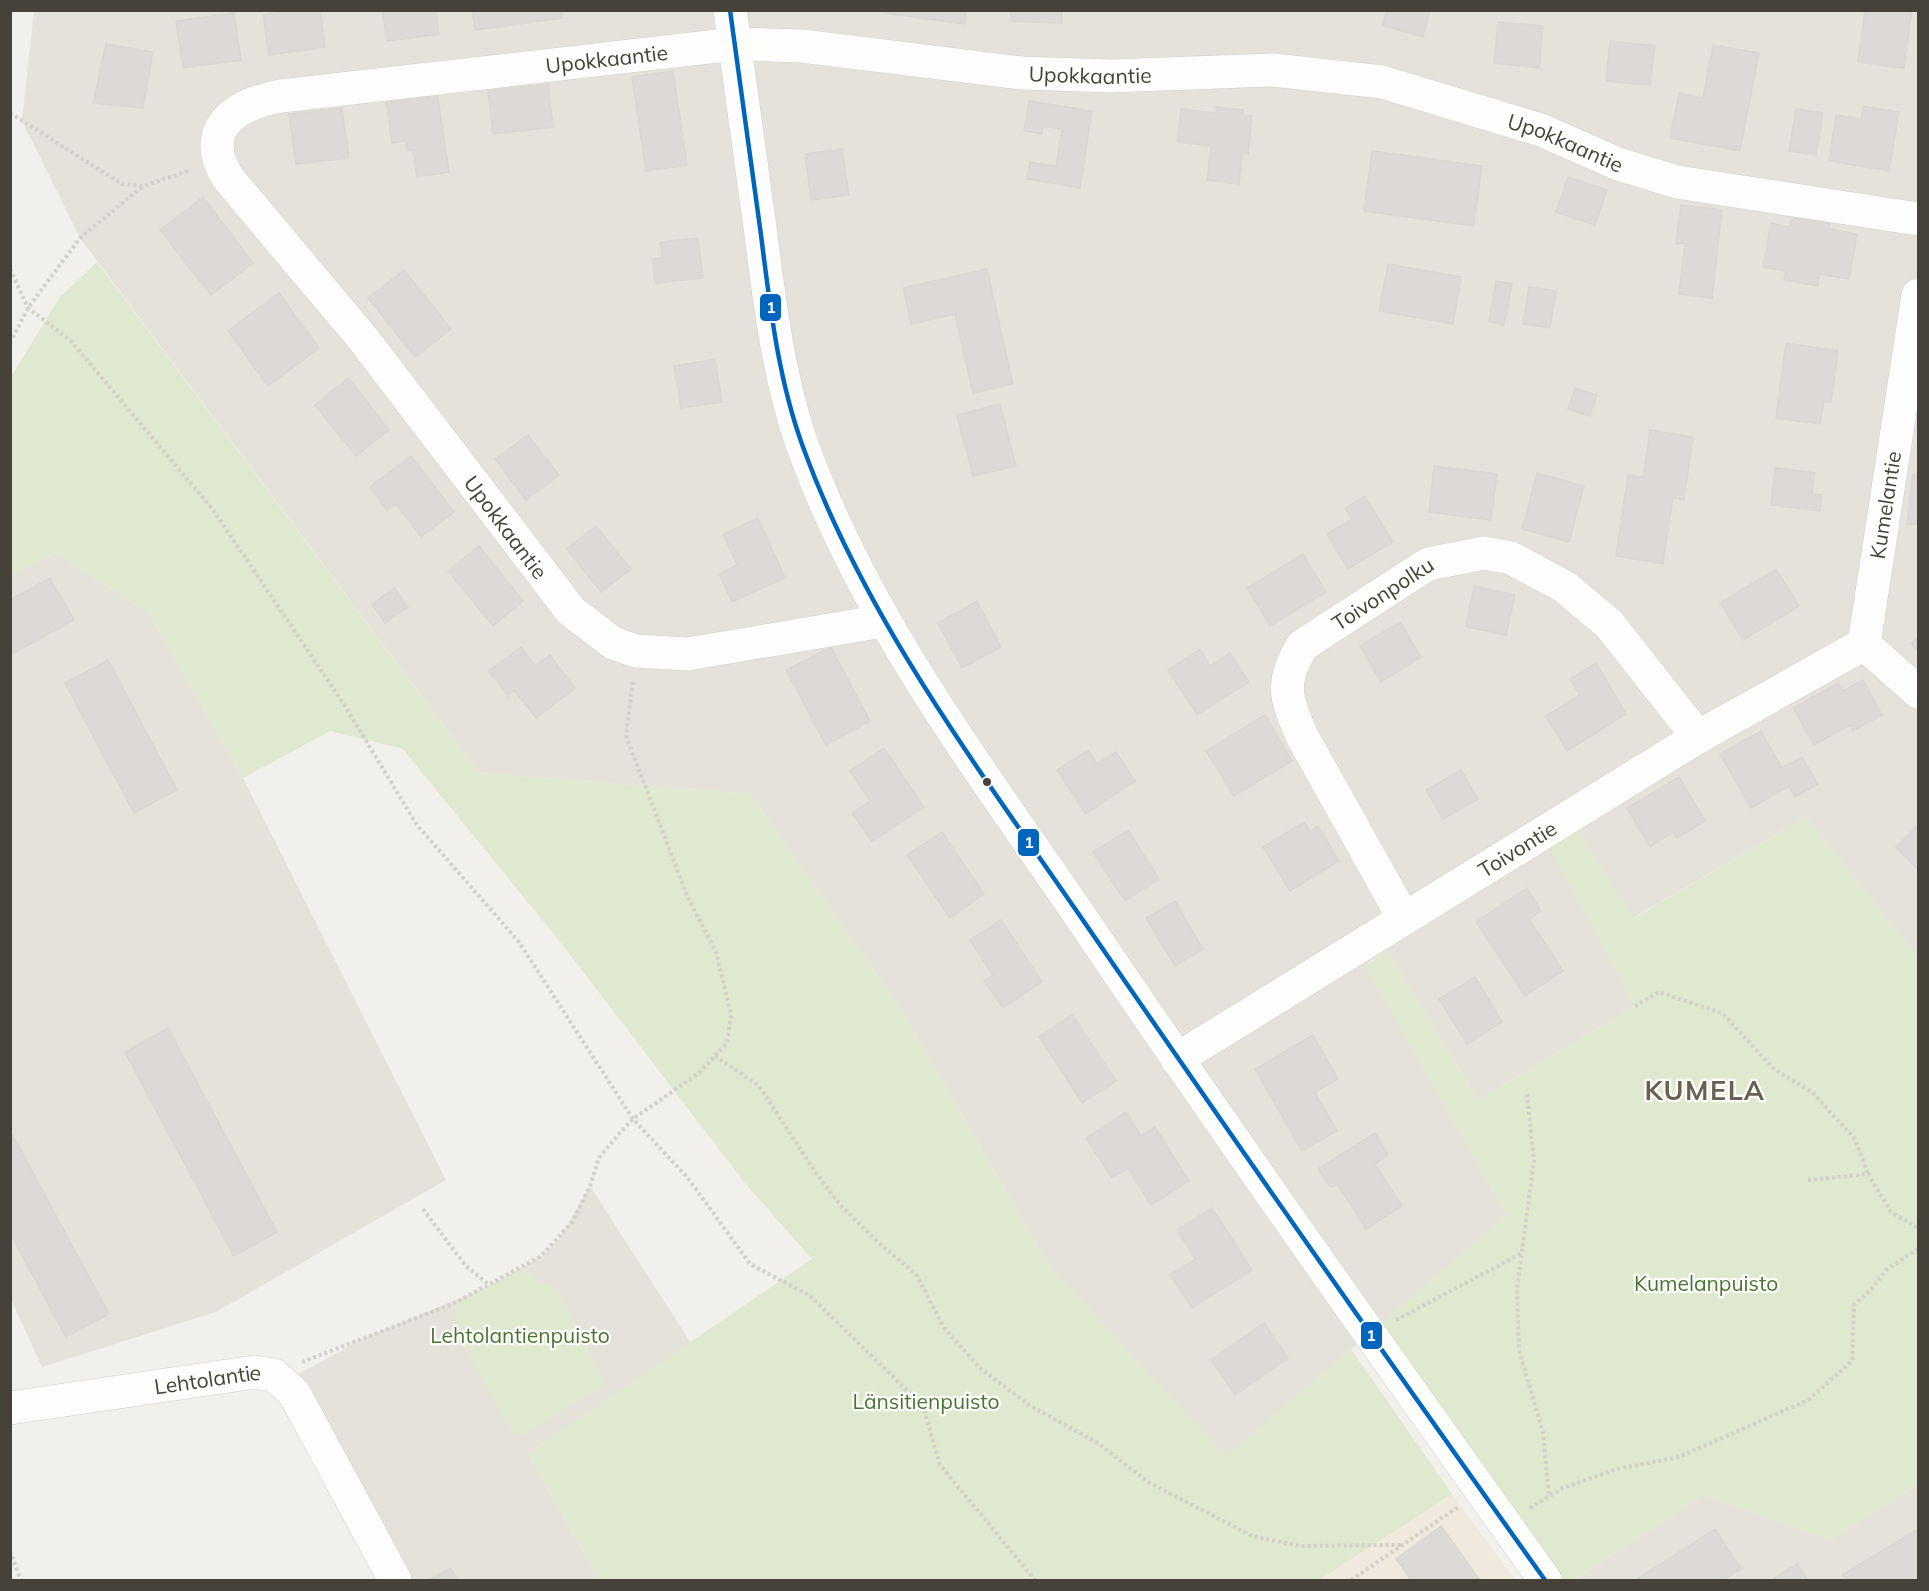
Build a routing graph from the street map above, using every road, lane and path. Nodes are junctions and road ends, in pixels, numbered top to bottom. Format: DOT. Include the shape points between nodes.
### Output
graph roads {
  1 [pos="730,10"];
  2 [pos="735,44"];
  3 [pos="10,113"];
  4 [pos="218,162"];
  5 [pos="143,186"];
  6 [pos="1918,219"];
  7 [pos="10,269"];
  8 [pos="1918,295"];
  9 [pos="28,308"];
  10 [pos="10,343"];
  11 [pos="884,621"];
  12 [pos="1864,644"];
  13 [pos="636,651"];
  14 [pos="1918,692"];
  15 [pos="1698,737"];
  16 [pos="1403,917"];
  17 [pos="1635,1006"];
  18 [pos="715,1056"];
  19 [pos="1177,1059"];
  20 [pos="1527,1094"];
  21 [pos="633,1119"];
  22 [pos="1868,1174"];
  23 [pos="1808,1180"];
  24 [pos="423,1209"];
  25 [pos="1918,1228"];
  26 [pos="1918,1249"];
  27 [pos="1522,1253"];
  28 [pos="489,1286"];
  29 [pos="1369,1335"];
  30 [pos="274,1375"];
  31 [pos="10,1408"];
  32 [pos="1482,1492"];
  33 [pos="1549,1496"];
  34 [pos="1505,1525"];
  35 [pos="1401,1545"];
  36 [pos="10,1551"];
  37 [pos="21,1581"];
  38 [pos="395,1581"];
  39 [pos="1035,1581"];
  40 [pos="1352,1581"];
  41 [pos="1545,1581"];
  1 -- 2 [label="street"];
  2 -- 4 [label="street, Upokkaantie" via="261,100 228,118 216,146"];
  2 -- 6 [label="street, Upokkaantie" via="802,46 1022,73 1110,76 1273,69 1382,82 1540,130 1618,164 1677,182"];
  2 -- 11 [label="street" via="773,327 787,395 831,516"];
  3 -- 5 [label="path" via="123,183"];
  4 -- 5 [label="path"];
  4 -- 13 [label="street, Upokkaantie" via="363,340 571,611 614,643"];
  5 -- 9 [label="path" via="80,238"];
  7 -- 9 [label="path"];
  8 -- 12 [label="street, Kumelantie"];
  9 -- 10 [label="path"];
  9 -- 21 [label="path" via="70,340 214,511 345,706 417,825 519,942"];
  11 -- 13 [label="street, Upokkaantie" via="688,654"];
  11 -- 19 [label="street" via="929,695"];
  12 -- 14 [label="street"];
  12 -- 15 [label="street, Toivontie"];
  13 -- 18 [label="path" via="626,736 688,898 716,952 731,1015 727,1044"];
  15 -- 16 [label="street, Toivontie"];
  15 -- 16 [label="street, Toivonpolku" via="1609,624 1565,587 1511,558 1484,553 1428,564 1303,645 1290,664 1286,687 1291,712 1302,736"];
  16 -- 19 [label="street, Toivontie"];
  17 -- 22 [label="path" via="1659,992 1722,1013 1775,1071 1812,1092 1848,1131"];
  18 -- 21 [label="path" via="699,1073"];
  18 -- 35 [label="path" via="759,1086 842,1207 916,1274 944,1328 980,1368 1029,1405 1098,1443 1148,1482 1252,1536 1299,1546"];
  19 -- 29 [label="street"];
  20 -- 27 [label="path" via="1534,1161"];
  21 -- 28 [label="path" via="599,1158 573,1221 559,1239 532,1262"];
  21 -- 39 [label="path" via="688,1178 750,1264 810,1294 923,1406 940,1465"];
  22 -- 23 [label="path"];
  22 -- 25 [label="path" via="1891,1212"];
  24 -- 28 [label="path" via="465,1265"];
  26 -- 33 [label="path" via="1886,1270 1854,1305 1852,1361 1808,1400 1679,1457 1617,1469"];
  27 -- 29 [label="path"];
  27 -- 33 [label="path" via="1517,1289 1519,1350 1543,1433"];
  28 -- 30 [label="path" via="455,1304"];
  29 -- 32 [label="street"];
  30 -- 31 [label="street, Lehtolantie" via="254,1372"];
  30 -- 38 [label="street, Lehtolantie" via="294,1393"];
  32 -- 34 [label="street"];
  32 -- 35 [label="path"];
  33 -- 34 [label="path"];
  34 -- 41 [label="street"];
  35 -- 40 [label="path"];
  36 -- 37 [label="path"];
}
